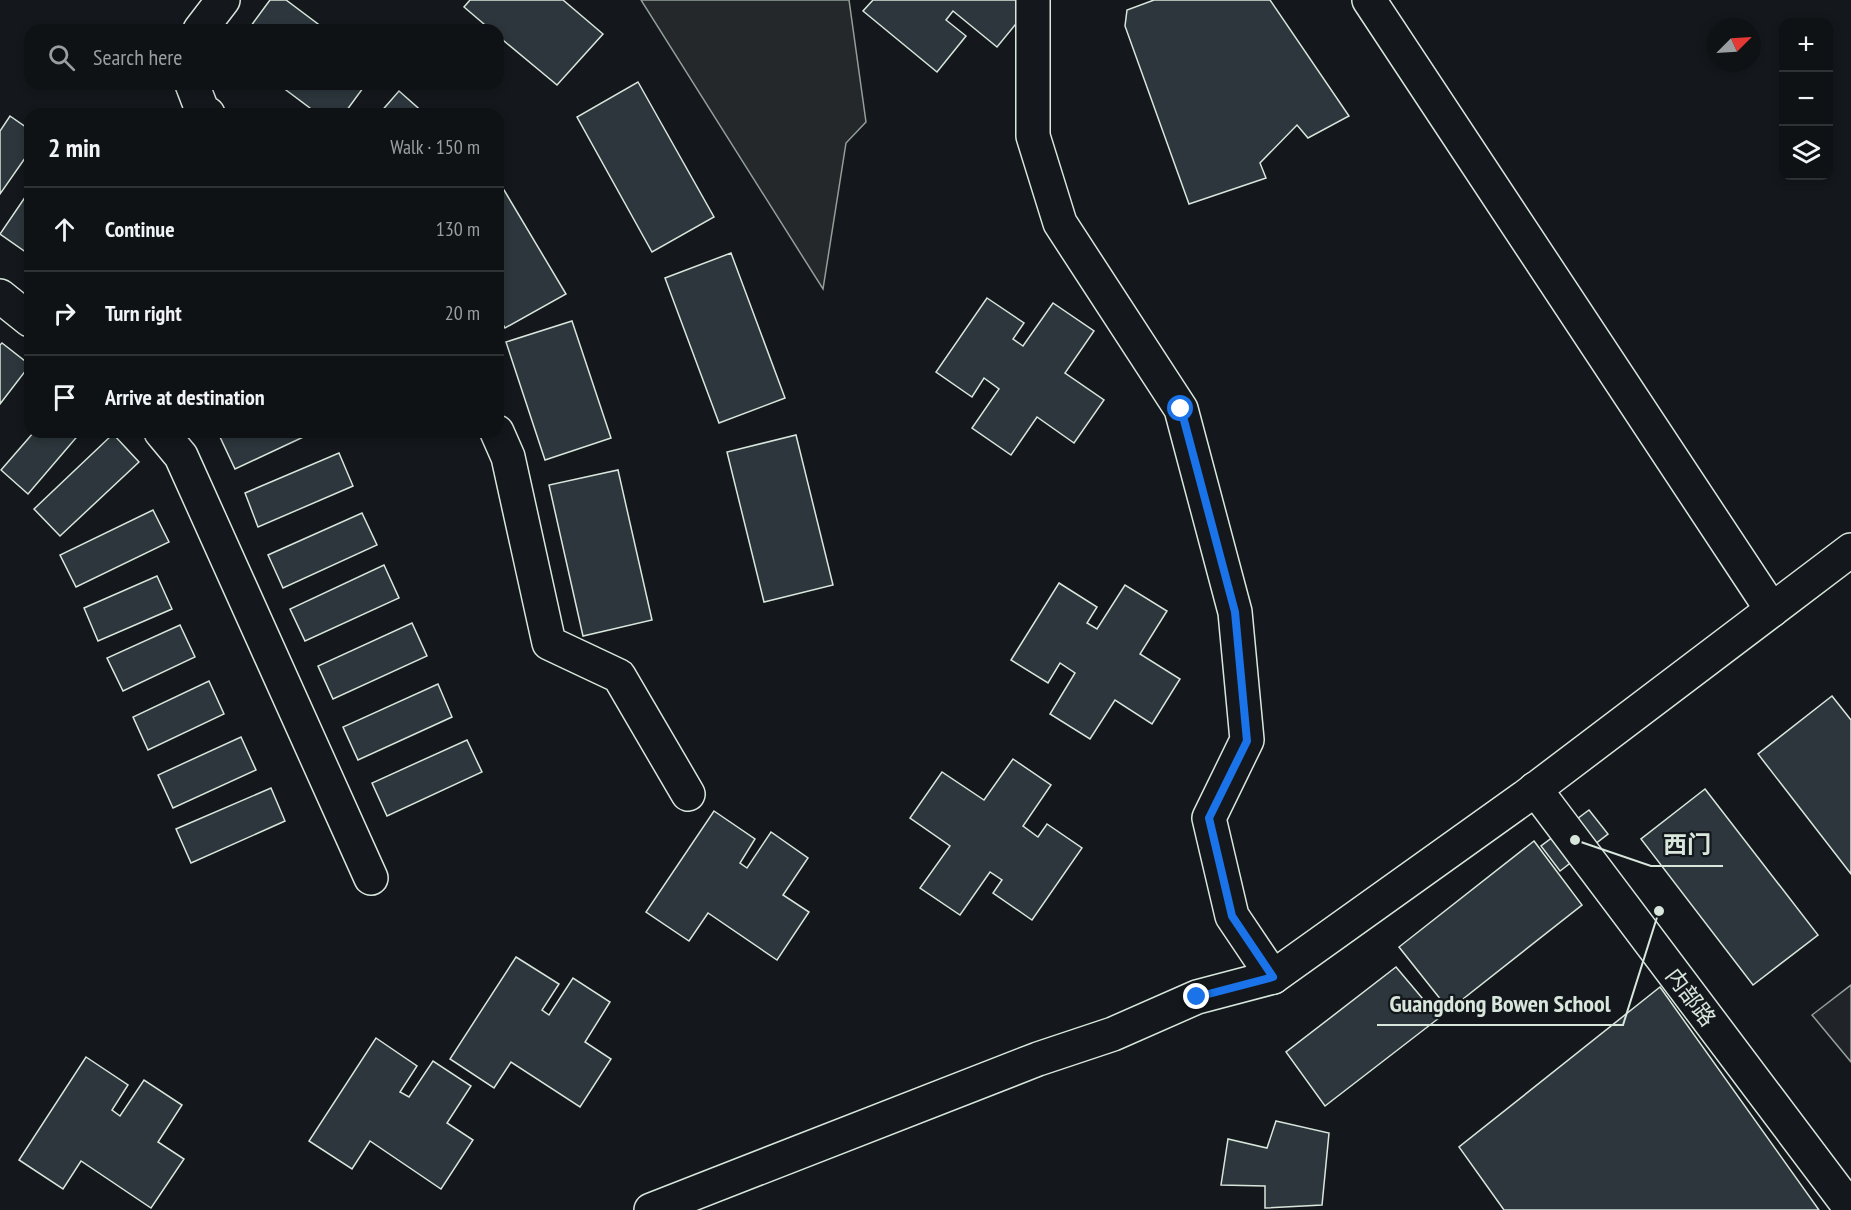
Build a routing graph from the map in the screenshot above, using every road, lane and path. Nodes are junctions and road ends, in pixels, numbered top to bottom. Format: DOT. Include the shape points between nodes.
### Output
graph roads {
  1 [pos="223,0"];
  2 [pos="1034,0"];
  3 [pos="1369,0"];
  4 [pos="205,24"];
  5 [pos="194,90"];
  6 [pos="201,108"];
  7 [pos="0,296"];
  8 [pos="24,315"];
  9 [pos="166,438"];
  10 [pos="499,438"];
  11 [pos="1851,550"];
  12 [pos="1772,610"];
  13 [pos="1535,789"];
  14 [pos="688,794"];
  15 [pos="371,879"];
  16 [pos="1273,977"];
  17 [pos="1850,1205"];
  18 [pos="651,1210"];
  1 -- 4 [label="street"];
  2 -- 16 [label="street" via="1033,136 1060,223 1181,409 1235,612 1247,741 1209,818 1232,916"];
  3 -- 12 [label="street"];
  5 -- 6 [label="street"];
  7 -- 8 [label="street"];
  9 -- 15 [label="street" via="181,456"];
  10 -- 14 [label="street" via="508,457 549,643 619,676"];
  11 -- 12 [label="street"];
  12 -- 13 [label="street"];
  13 -- 16 [label="street"];
  13 -- 17 [label="street, 内部路"];
  16 -- 18 [label="street" via="1197,997 1113,1034 1038,1059"];
}
